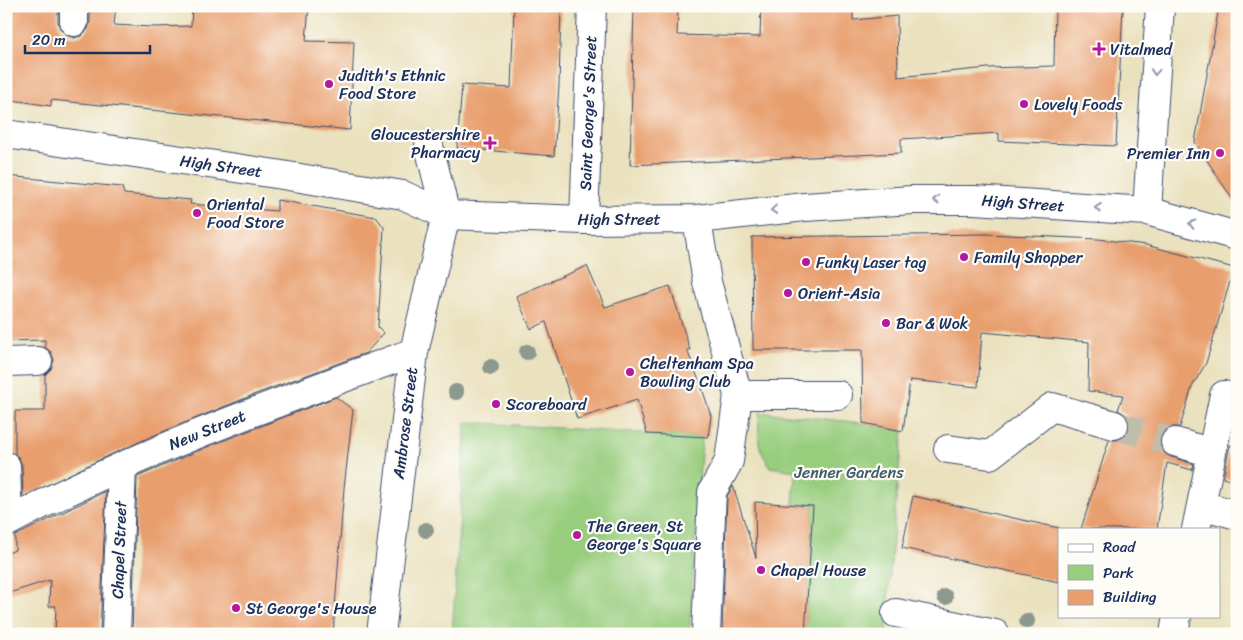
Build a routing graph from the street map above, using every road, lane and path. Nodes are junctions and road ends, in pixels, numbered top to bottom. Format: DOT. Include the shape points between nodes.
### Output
graph roads {
  1 [pos="592,6"];
  2 [pos="1160,6"];
  3 [pos="6,134"];
  4 [pos="429,146"];
  5 [pos="1147,211"];
  6 [pos="446,215"];
  7 [pos="696,219"];
  8 [pos="584,220"];
  9 [pos="1237,236"];
  10 [pos="414,352"];
  11 [pos="38,361"];
  12 [pos="6,362"];
  13 [pos="738,395"];
  14 [pos="838,395"];
  15 [pos="1224,395"];
  16 [pos="1114,425"];
  17 [pos="1175,442"];
  18 [pos="948,449"];
  19 [pos="1212,453"];
  20 [pos="6,466"];
  21 [pos="122,466"];
  22 [pos="1237,515"];
  23 [pos="1198,517"];
  24 [pos="7,522"];
  25 [pos="896,613"];
  26 [pos="1177,618"];
  27 [pos="116,634"];
  28 [pos="381,634"];
  29 [pos="706,634"];
  30 [pos="995,634"];
  31 [pos="1174,634"];
  1 -- 8 [label="street, Saint George's Street"];
  2 -- 5 [label="street, one-way"];
  3 -- 6 [label="street, High Street" via="403,195"];
  4 -- 6 [label="street"];
  5 -- 7 [label="street, High Street, one-way" via="974,200 912,200"];
  9 -- 5 [label="street, High Street, one-way"];
  6 -- 8 [label="street, High Street"];
  6 -- 10 [label="street, Ambrose Street"];
  7 -- 8 [label="street, High Street"];
  7 -- 13 [label="street" via="707,282"];
  10 -- 21 [label="street, New Street" via="270,405"];
  10 -- 28 [label="street, Ambrose Street"];
  11 -- 12 [label="street"];
  13 -- 14 [label="street"];
  13 -- 29 [label="street" via="729,461 712,492"];
  15 -- 19 [label="street"];
  16 -- 18 [label="street" via="1052,407 990,455"];
  17 -- 19 [label="street"];
  19 -- 23 [label="street"];
  20 -- 24 [label="street"];
  21 -- 24 [label="street, New Street"];
  21 -- 27 [label="street, Chapel Street"];
  22 -- 23 [label="street"];
  25 -- 30 [label="street"];
  26 -- 31 [label="street"];
}
